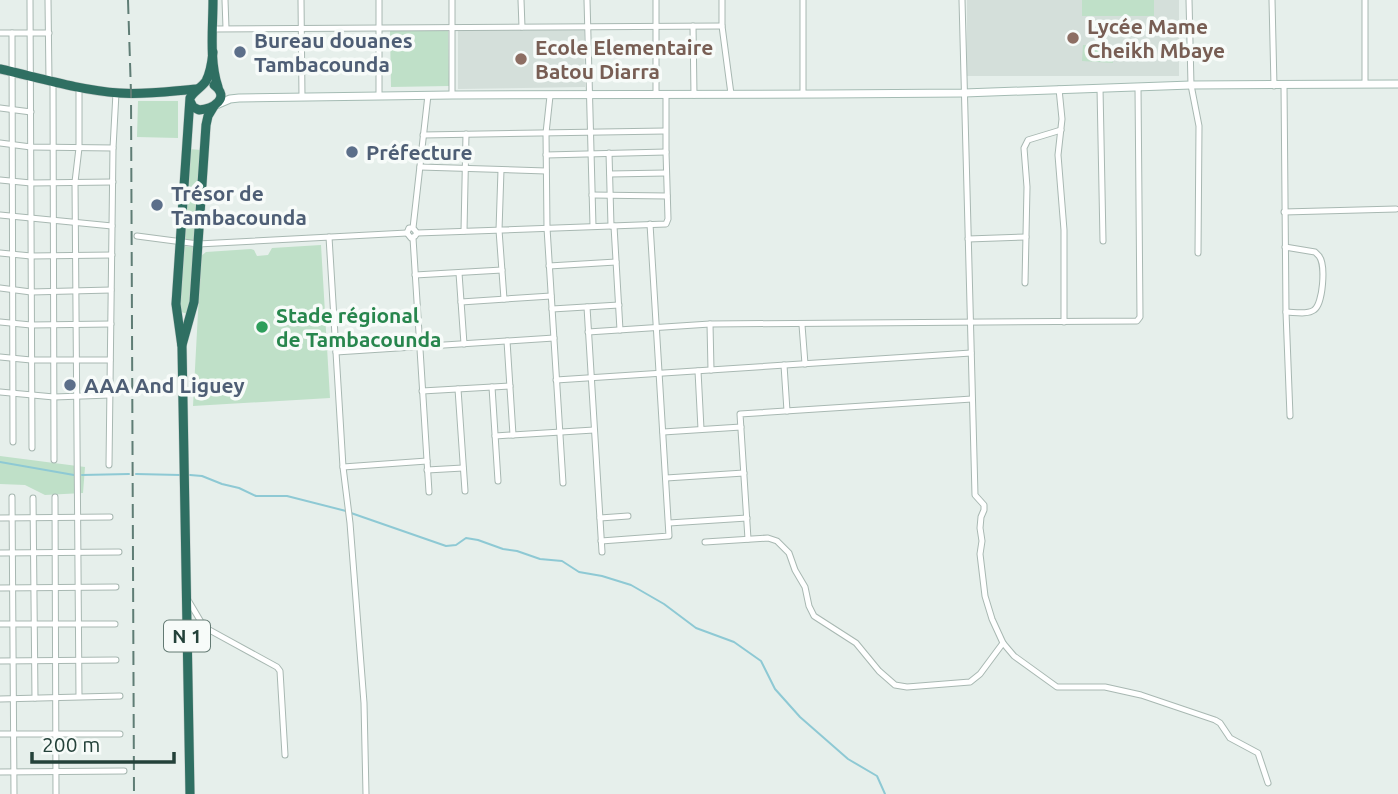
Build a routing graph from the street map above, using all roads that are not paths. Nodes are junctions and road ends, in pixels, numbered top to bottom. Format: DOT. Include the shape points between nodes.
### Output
graph roads {
  1 [pos="30,0"];
  2 [pos="48,0"];
  3 [pos="213,0"];
  4 [pos="225,0"];
  5 [pos="301,0"];
  6 [pos="379,0"];
  7 [pos="452,0"];
  8 [pos="522,0"];
  9 [pos="587,0"];
  10 [pos="656,0"];
  11 [pos="722,0"];
  12 [pos="803,0"];
  13 [pos="962,0"];
  14 [pos="1189,0"];
  15 [pos="1272,0"];
  16 [pos="1365,0"];
  17 [pos="657,26"];
  18 [pos="693,26"];
  19 [pos="722,26"];
  20 [pos="452,27"];
  21 [pos="522,27"];
  22 [pos="587,27"];
  23 [pos="301,28"];
  24 [pos="379,28"];
  25 [pos="213,29"];
  26 [pos="226,29"];
  27 [pos="0,33"];
  28 [pos="12,33"];
  29 [pos="30,33"];
  30 [pos="49,33"];
  31 [pos="213,52"];
  32 [pos="0,69"];
  33 [pos="12,72"];
  34 [pos="31,76"];
  35 [pos="51,81"];
  36 [pos="1365,84"];
  37 [pos="1398,84"];
  38 [pos="1284,85"];
  39 [pos="1191,86"];
  40 [pos="1274,86"];
  41 [pos="1138,87"];
  42 [pos="79,88"];
  43 [pos="199,88"];
  44 [pos="1100,88"];
  45 [pos="219,89"];
  46 [pos="1059,89"];
  47 [pos="171,92"];
  48 [pos="116,93"];
  49 [pos="964,93"];
  50 [pos="731,94"];
  51 [pos="803,94"];
  52 [pos="379,95"];
  53 [pos="428,95"];
  54 [pos="452,95"];
  55 [pos="590,95"];
  56 [pos="656,95"];
  57 [pos="694,95"];
  58 [pos="550,96"];
  59 [pos="666,96"];
  60 [pos="302,97"];
  61 [pos="239,98"];
  62 [pos="190,102"];
  63 [pos="215,105"];
  64 [pos="0,108"];
  65 [pos="12,110"];
  66 [pos="31,112"];
  67 [pos="1061,130"];
  68 [pos="665,131"];
  69 [pos="590,132"];
  70 [pos="546,133"];
  71 [pos="466,134"];
  72 [pos="423,135"];
  73 [pos="0,144"];
  74 [pos="12,145"];
  75 [pos="31,147"];
  76 [pos="53,148"];
  77 [pos="79,148"];
  78 [pos="114,148"];
  79 [pos="666,152"];
  80 [pos="609,153"];
  81 [pos="592,154"];
  82 [pos="546,155"];
  83 [pos="420,167"];
  84 [pos="465,169"];
  85 [pos="501,170"];
  86 [pos="546,171"];
  87 [pos="666,173"];
  88 [pos="610,174"];
  89 [pos="0,180"];
  90 [pos="12,181"];
  91 [pos="113,181"];
  92 [pos="54,182"];
  93 [pos="75,182"];
  94 [pos="31,183"];
  95 [pos="592,195"];
  96 [pos="610,195"];
  97 [pos="667,195"];
  98 [pos="1396,209"];
  99 [pos="1284,212"];
  100 [pos="0,215"];
  101 [pos="12,216"];
  102 [pos="31,218"];
  103 [pos="54,220"];
  104 [pos="76,222"];
  105 [pos="650,224"];
  106 [pos="112,226"];
  107 [pos="593,226"];
  108 [pos="613,226"];
  109 [pos="547,228"];
  110 [pos="499,229"];
  111 [pos="464,231"];
  112 [pos="414,233"];
  113 [pos="137,236"];
  114 [pos="329,237"];
  115 [pos="1026,237"];
  116 [pos="968,239"];
  117 [pos="1103,241"];
  118 [pos="180,243"];
  119 [pos="198,244"];
  120 [pos="1285,247"];
  121 [pos="0,253"];
  122 [pos="1198,253"];
  123 [pos="12,254"];
  124 [pos="54,255"];
  125 [pos="76,255"];
  126 [pos="112,255"];
  127 [pos="31,256"];
  128 [pos="616,262"];
  129 [pos="549,266"];
  130 [pos="502,270"];
  131 [pos="459,273"];
  132 [pos="415,275"];
  133 [pos="1025,283"];
  134 [pos="0,288"];
  135 [pos="12,289"];
  136 [pos="111,290"];
  137 [pos="54,291"];
  138 [pos="76,291"];
  139 [pos="31,292"];
  140 [pos="551,296"];
  141 [pos="504,299"];
  142 [pos="461,302"];
  143 [pos="619,305"];
  144 [pos="587,307"];
  145 [pos="552,309"];
  146 [pos="1286,312"];
  147 [pos="0,322"];
  148 [pos="1064,322"];
  149 [pos="13,323"];
  150 [pos="970,323"];
  151 [pos="111,324"];
  152 [pos="710,324"];
  153 [pos="54,325"];
  154 [pos="77,325"];
  155 [pos="802,325"];
  156 [pos="31,326"];
  157 [pos="657,328"];
  158 [pos="620,330"];
  159 [pos="588,332"];
  160 [pos="554,338"];
  161 [pos="507,341"];
  162 [pos="464,344"];
  163 [pos="420,346"];
  164 [pos="182,347"];
  165 [pos="336,352"];
  166 [pos="971,353"];
  167 [pos="0,357"];
  168 [pos="13,358"];
  169 [pos="77,359"];
  170 [pos="31,360"];
  171 [pos="54,360"];
  172 [pos="110,360"];
  173 [pos="805,364"];
  174 [pos="784,365"];
  175 [pos="711,370"];
  176 [pos="698,371"];
  177 [pos="660,373"];
  178 [pos="591,377"];
  179 [pos="556,380"];
  180 [pos="510,386"];
  181 [pos="492,387"];
  182 [pos="458,389"];
  183 [pos="422,391"];
  184 [pos="0,392"];
  185 [pos="13,394"];
  186 [pos="110,395"];
  187 [pos="32,396"];
  188 [pos="77,396"];
  189 [pos="54,397"];
  190 [pos="972,399"];
  191 [pos="786,411"];
  192 [pos="1290,416"];
  193 [pos="741,427"];
  194 [pos="701,429"];
  195 [pos="594,430"];
  196 [pos="559,432"];
  197 [pos="663,432"];
  198 [pos="513,435"];
  199 [pos="495,436"];
  200 [pos="13,442"];
  201 [pos="32,448"];
  202 [pos="54,460"];
  203 [pos="427,461"];
  204 [pos="109,465"];
  205 [pos="343,467"];
  206 [pos="463,468"];
  207 [pos="427,470"];
  208 [pos="744,473"];
  209 [pos="666,478"];
  210 [pos="498,481"];
  211 [pos="563,483"];
  212 [pos="465,491"];
  213 [pos="429,492"];
  214 [pos="12,497"];
  215 [pos="55,497"];
  216 [pos="33,498"];
  217 [pos="628,516"];
  218 [pos="0,517"];
  219 [pos="12,517"];
  220 [pos="34,517"];
  221 [pos="55,517"];
  222 [pos="78,517"];
  223 [pos="110,517"];
  224 [pos="600,518"];
  225 [pos="747,518"];
  226 [pos="669,523"];
  227 [pos="748,539"];
  228 [pos="601,541"];
  229 [pos="705,542"];
  230 [pos="78,552"];
  231 [pos="119,552"];
  232 [pos="602,552"];
  233 [pos="0,553"];
  234 [pos="12,553"];
  235 [pos="34,553"];
  236 [pos="55,553"];
  237 [pos="12,587"];
  238 [pos="34,587"];
  239 [pos="55,587"];
  240 [pos="78,587"];
  241 [pos="116,587"];
  242 [pos="0,588"];
  243 [pos="187,600"];
  244 [pos="0,624"];
  245 [pos="12,624"];
  246 [pos="34,624"];
  247 [pos="55,624"];
  248 [pos="79,624"];
  249 [pos="115,624"];
  250 [pos="1003,643"];
  251 [pos="116,660"];
  252 [pos="0,661"];
  253 [pos="13,661"];
  254 [pos="34,661"];
  255 [pos="56,661"];
  256 [pos="79,661"];
  257 [pos="79,696"];
  258 [pos="120,696"];
  259 [pos="35,698"];
  260 [pos="57,698"];
  261 [pos="0,699"];
  262 [pos="13,699"];
  263 [pos="0,734"];
  264 [pos="13,734"];
  265 [pos="56,734"];
  266 [pos="121,734"];
  267 [pos="285,755"];
  268 [pos="56,771"];
  269 [pos="124,771"];
  270 [pos="0,772"];
  271 [pos="14,772"];
  272 [pos="1268,783"];
  273 [pos="14,794"];
  274 [pos="56,794"];
  275 [pos="190,794"];
  276 [pos="366,794"];
  1 -- 29 [label="street"];
  2 -- 30 [label="street"];
  3 -- 25 [label="highway"];
  4 -- 26 [label="street"];
  5 -- 23 [label="street"];
  6 -- 24 [label="street"];
  7 -- 20 [label="street"];
  8 -- 21 [label="street"];
  9 -- 22 [label="street"];
  10 -- 17 [label="street"];
  11 -- 19 [label="street"];
  12 -- 51 [label="street"];
  13 -- 49 [label="street"];
  14 -- 39 [label="street"];
  15 -- 40 [label="street"];
  16 -- 36 [label="street"];
  17 -- 18 [label="street"];
  17 -- 22 [label="street"];
  17 -- 56 [label="street"];
  18 -- 19 [label="street"];
  18 -- 57 [label="street"];
  19 -- 50 [label="street"];
  20 -- 21 [label="street"];
  20 -- 24 [label="street"];
  20 -- 54 [label="street"];
  21 -- 22 [label="street"];
  22 -- 55 [label="street"];
  23 -- 24 [label="street"];
  23 -- 26 [label="street"];
  23 -- 60 [label="street"];
  24 -- 52 [label="street"];
  25 -- 26 [label="street"];
  25 -- 31 [label="highway"];
  27 -- 28 [label="street"];
  28 -- 29 [label="street"];
  28 -- 33 [label="street"];
  29 -- 30 [label="street"];
  29 -- 34 [label="street"];
  30 -- 35 [label="street"];
  31 -- 43 [label="highway" via="209,74"];
  31 -- 45 [label="highway"];
  32 -- 33 [label="highway"];
  33 -- 34 [label="highway"];
  33 -- 65 [label="street"];
  34 -- 35 [label="highway"];
  34 -- 66 [label="street"];
  35 -- 42 [label="highway"];
  35 -- 76 [label="street"];
  36 -- 37 [label="main road"];
  36 -- 38 [label="main road"];
  38 -- 40 [label="main road"];
  38 -- 99 [label="street"];
  39 -- 40 [label="main road"];
  39 -- 41 [label="main road"];
  39 -- 122 [label="street" via="1199,125"];
  41 -- 44 [label="main road"];
  41 -- 148 [label="street" via="1139,319"];
  42 -- 48 [label="highway"];
  42 -- 77 [label="street"];
  43 -- 45 [label="highway" via="208,84"];
  43 -- 47 [label="highway"];
  43 -- 62 [label="highway"];
  44 -- 46 [label="main road"];
  44 -- 117 [label="street"];
  45 -- 61 [label="main road"];
  45 -- 63 [label="highway" via="220,100"];
  46 -- 49 [label="main road"];
  46 -- 67 [label="street"];
  47 -- 48 [label="highway"];
  47 -- 62 [label="highway"];
  48 -- 78 [label="street"];
  49 -- 51 [label="main road"];
  49 -- 116 [label="street"];
  50 -- 51 [label="main road"];
  50 -- 57 [label="main road"];
  52 -- 53 [label="main road"];
  52 -- 60 [label="main road"];
  53 -- 54 [label="main road"];
  53 -- 72 [label="street"];
  54 -- 58 [label="main road"];
  55 -- 56 [label="main road"];
  55 -- 58 [label="main road"];
  55 -- 69 [label="street"];
  56 -- 59 [label="main road"];
  57 -- 59 [label="main road"];
  58 -- 70 [label="street"];
  59 -- 68 [label="street"];
  60 -- 61 [label="main road"];
  61 -- 63 [label="main road"];
  62 -- 63 [label="highway" via="199,110"];
  62 -- 118 [label="highway, N 1"];
  63 -- 119 [label="highway, N 1" via="206,125"];
  64 -- 65 [label="street"];
  65 -- 66 [label="street"];
  65 -- 74 [label="street"];
  66 -- 75 [label="street"];
  67 -- 115 [label="street" via="1028,140 1024,148"];
  67 -- 148 [label="street"];
  68 -- 69 [label="street"];
  68 -- 79 [label="street"];
  69 -- 70 [label="street"];
  69 -- 81 [label="street"];
  70 -- 71 [label="street"];
  70 -- 82 [label="street"];
  71 -- 72 [label="street"];
  71 -- 84 [label="street"];
  72 -- 83 [label="street"];
  73 -- 74 [label="street"];
  74 -- 75 [label="street"];
  74 -- 90 [label="street"];
  75 -- 76 [label="street"];
  75 -- 94 [label="street"];
  76 -- 77 [label="street"];
  76 -- 92 [label="street"];
  77 -- 78 [label="street"];
  77 -- 93 [label="street"];
  78 -- 91 [label="street"];
  79 -- 80 [label="street"];
  79 -- 87 [label="street"];
  80 -- 81 [label="street"];
  80 -- 88 [label="street"];
  81 -- 82 [label="street"];
  81 -- 95 [label="street"];
  82 -- 86 [label="street"];
  83 -- 84 [label="street"];
  83 -- 112 [label="street"];
  84 -- 85 [label="street"];
  84 -- 111 [label="street"];
  85 -- 86 [label="street"];
  85 -- 110 [label="street"];
  86 -- 109 [label="street"];
  87 -- 88 [label="street"];
  87 -- 97 [label="street"];
  88 -- 96 [label="street"];
  89 -- 90 [label="street"];
  90 -- 94 [label="street"];
  90 -- 101 [label="street"];
  91 -- 93 [label="street"];
  91 -- 106 [label="street"];
  92 -- 93 [label="street"];
  92 -- 94 [label="street"];
  92 -- 103 [label="street"];
  93 -- 104 [label="street"];
  94 -- 102 [label="street"];
  95 -- 96 [label="street"];
  95 -- 107 [label="street"];
  96 -- 97 [label="street"];
  96 -- 108 [label="street"];
  97 -- 105 [label="street" via="668,221"];
  98 -- 99 [label="street"];
  99 -- 120 [label="street"];
  100 -- 101 [label="street"];
  101 -- 102 [label="street"];
  101 -- 123 [label="street"];
  102 -- 103 [label="street"];
  102 -- 127 [label="street"];
  103 -- 104 [label="street"];
  103 -- 124 [label="street"];
  104 -- 106 [label="street"];
  104 -- 125 [label="street"];
  105 -- 108 [label="street"];
  105 -- 157 [label="street"];
  106 -- 126 [label="street"];
  107 -- 108 [label="street"];
  107 -- 109 [label="street"];
  108 -- 128 [label="street"];
  109 -- 110 [label="street"];
  109 -- 129 [label="street"];
  110 -- 111 [label="street"];
  110 -- 130 [label="street"];
  111 -- 112 [label="street"];
  112 -- 114 [label="street" via="409,237 407,233"];
  112 -- 132 [label="street"];
  113 -- 118 [label="street"];
  114 -- 119 [label="street"];
  114 -- 165 [label="street"];
  115 -- 116 [label="street"];
  115 -- 133 [label="street"];
  116 -- 150 [label="street"];
  118 -- 119 [label="street"];
  118 -- 164 [label="highway, N 1" via="176,309"];
  119 -- 164 [label="highway, N 1" via="194,303"];
  120 -- 146 [label="street"];
  120 -- 146 [label="street" via="1315,253 1322,262 1320,303 1308,313"];
  121 -- 123 [label="street"];
  123 -- 127 [label="street"];
  123 -- 135 [label="street"];
  124 -- 125 [label="street"];
  124 -- 127 [label="street"];
  124 -- 137 [label="street"];
  125 -- 126 [label="street"];
  125 -- 138 [label="street"];
  126 -- 136 [label="street"];
  127 -- 139 [label="street"];
  128 -- 129 [label="street"];
  128 -- 143 [label="street"];
  129 -- 140 [label="street"];
  130 -- 131 [label="street"];
  130 -- 141 [label="street"];
  131 -- 132 [label="street"];
  131 -- 142 [label="street"];
  132 -- 163 [label="street"];
  134 -- 135 [label="street"];
  135 -- 139 [label="street"];
  135 -- 149 [label="street"];
  136 -- 138 [label="street"];
  136 -- 151 [label="street"];
  137 -- 138 [label="street"];
  137 -- 139 [label="street"];
  137 -- 153 [label="street"];
  138 -- 154 [label="street"];
  139 -- 156 [label="street"];
  140 -- 141 [label="street"];
  140 -- 145 [label="street"];
  141 -- 142 [label="street"];
  142 -- 162 [label="street"];
  143 -- 144 [label="street"];
  143 -- 158 [label="street"];
  144 -- 145 [label="street"];
  144 -- 159 [label="street"];
  145 -- 160 [label="street"];
  146 -- 192 [label="street"];
  147 -- 149 [label="street"];
  148 -- 150 [label="street"];
  149 -- 156 [label="street"];
  149 -- 168 [label="street"];
  150 -- 155 [label="street"];
  150 -- 166 [label="street"];
  151 -- 154 [label="street"];
  151 -- 172 [label="street"];
  152 -- 155 [label="street"];
  152 -- 157 [label="street"];
  152 -- 175 [label="street"];
  153 -- 154 [label="street"];
  153 -- 156 [label="street"];
  153 -- 171 [label="street"];
  154 -- 169 [label="street"];
  155 -- 173 [label="street"];
  156 -- 170 [label="street"];
  157 -- 158 [label="street"];
  157 -- 177 [label="street"];
  158 -- 159 [label="street"];
  159 -- 178 [label="street"];
  160 -- 161 [label="street"];
  160 -- 179 [label="street"];
  161 -- 162 [label="street"];
  161 -- 180 [label="street"];
  162 -- 163 [label="street"];
  163 -- 165 [label="street"];
  163 -- 183 [label="street"];
  164 -- 243 [label="highway, N 1"];
  165 -- 205 [label="street"];
  166 -- 173 [label="street"];
  166 -- 190 [label="street"];
  167 -- 168 [label="street"];
  168 -- 170 [label="street"];
  168 -- 185 [label="street"];
  169 -- 171 [label="street"];
  169 -- 172 [label="street"];
  169 -- 188 [label="street"];
  170 -- 171 [label="street"];
  170 -- 187 [label="street"];
  171 -- 189 [label="street"];
  172 -- 186 [label="street"];
  173 -- 174 [label="street"];
  174 -- 175 [label="street"];
  174 -- 191 [label="street"];
  175 -- 176 [label="street"];
  176 -- 177 [label="street"];
  176 -- 194 [label="street"];
  177 -- 178 [label="street"];
  177 -- 197 [label="street"];
  178 -- 179 [label="street"];
  178 -- 195 [label="street"];
  179 -- 196 [label="street"];
  180 -- 181 [label="street"];
  180 -- 198 [label="street"];
  181 -- 182 [label="street"];
  181 -- 199 [label="street"];
  182 -- 183 [label="street"];
  182 -- 206 [label="street"];
  183 -- 203 [label="street"];
  184 -- 185 [label="street"];
  185 -- 187 [label="street"];
  185 -- 200 [label="street"];
  186 -- 188 [label="street"];
  186 -- 204 [label="street"];
  187 -- 189 [label="street"];
  187 -- 201 [label="street"];
  188 -- 189 [label="street"];
  188 -- 222 [label="street"];
  189 -- 202 [label="street"];
  190 -- 191 [label="street"];
  190 -- 250 [label="street" via="975,495 984,505 980,554 985,596"];
  191 -- 193 [label="street" via="740,414"];
  193 -- 194 [label="street"];
  193 -- 208 [label="street"];
  194 -- 197 [label="street"];
  195 -- 196 [label="street"];
  195 -- 224 [label="street"];
  196 -- 198 [label="street"];
  196 -- 211 [label="street"];
  197 -- 209 [label="street"];
  198 -- 199 [label="street"];
  199 -- 210 [label="street"];
  203 -- 205 [label="street"];
  203 -- 207 [label="street"];
  205 -- 276 [label="street" via="364,703"];
  206 -- 207 [label="street"];
  206 -- 212 [label="street"];
  207 -- 213 [label="street"];
  208 -- 209 [label="street"];
  208 -- 225 [label="street"];
  209 -- 226 [label="street"];
  214 -- 219 [label="street"];
  215 -- 221 [label="street"];
  216 -- 220 [label="street"];
  217 -- 224 [label="street"];
  218 -- 219 [label="street"];
  219 -- 220 [label="street"];
  219 -- 234 [label="street"];
  220 -- 221 [label="street"];
  220 -- 235 [label="street"];
  221 -- 222 [label="street"];
  221 -- 236 [label="street"];
  222 -- 223 [label="street"];
  222 -- 230 [label="street"];
  224 -- 228 [label="street"];
  225 -- 226 [label="street"];
  225 -- 227 [label="street"];
  226 -- 228 [label="street" via="669,536"];
  227 -- 229 [label="street"];
  227 -- 250 [label="street" via="777,541 789,553 814,616 856,643 895,685 970,682"];
  228 -- 232 [label="street"];
  230 -- 231 [label="street"];
  230 -- 236 [label="street"];
  230 -- 240 [label="street"];
  233 -- 234 [label="street"];
  234 -- 235 [label="street"];
  234 -- 237 [label="street"];
  235 -- 236 [label="street"];
  235 -- 238 [label="street"];
  236 -- 239 [label="street"];
  237 -- 238 [label="street"];
  237 -- 242 [label="street"];
  237 -- 245 [label="street"];
  238 -- 239 [label="street"];
  238 -- 246 [label="street"];
  239 -- 240 [label="street"];
  239 -- 247 [label="street"];
  240 -- 241 [label="street"];
  240 -- 248 [label="street"];
  243 -- 267 [label="street" via="204,627 280,671"];
  243 -- 275 [label="highway, N 1"];
  244 -- 245 [label="street"];
  245 -- 246 [label="street"];
  245 -- 253 [label="street"];
  246 -- 247 [label="street"];
  246 -- 254 [label="street"];
  247 -- 248 [label="street"];
  247 -- 255 [label="street"];
  248 -- 249 [label="street"];
  248 -- 256 [label="street"];
  250 -- 272 [label="street" via="1057,687 1105,687 1215,720 1230,738 1258,753"];
  251 -- 256 [label="street"];
  252 -- 253 [label="street"];
  253 -- 254 [label="street"];
  253 -- 262 [label="street"];
  254 -- 255 [label="street"];
  254 -- 259 [label="street"];
  255 -- 256 [label="street"];
  255 -- 260 [label="street"];
  256 -- 257 [label="street"];
  257 -- 258 [label="street"];
  257 -- 260 [label="street"];
  259 -- 260 [label="street"];
  259 -- 262 [label="street"];
  260 -- 265 [label="street"];
  261 -- 262 [label="street"];
  262 -- 264 [label="street"];
  263 -- 264 [label="street"];
  264 -- 265 [label="street"];
  264 -- 271 [label="street"];
  265 -- 266 [label="street"];
  265 -- 268 [label="street"];
  268 -- 269 [label="street"];
  268 -- 271 [label="street"];
  268 -- 274 [label="street"];
  270 -- 271 [label="street"];
  271 -- 273 [label="street"];
}
